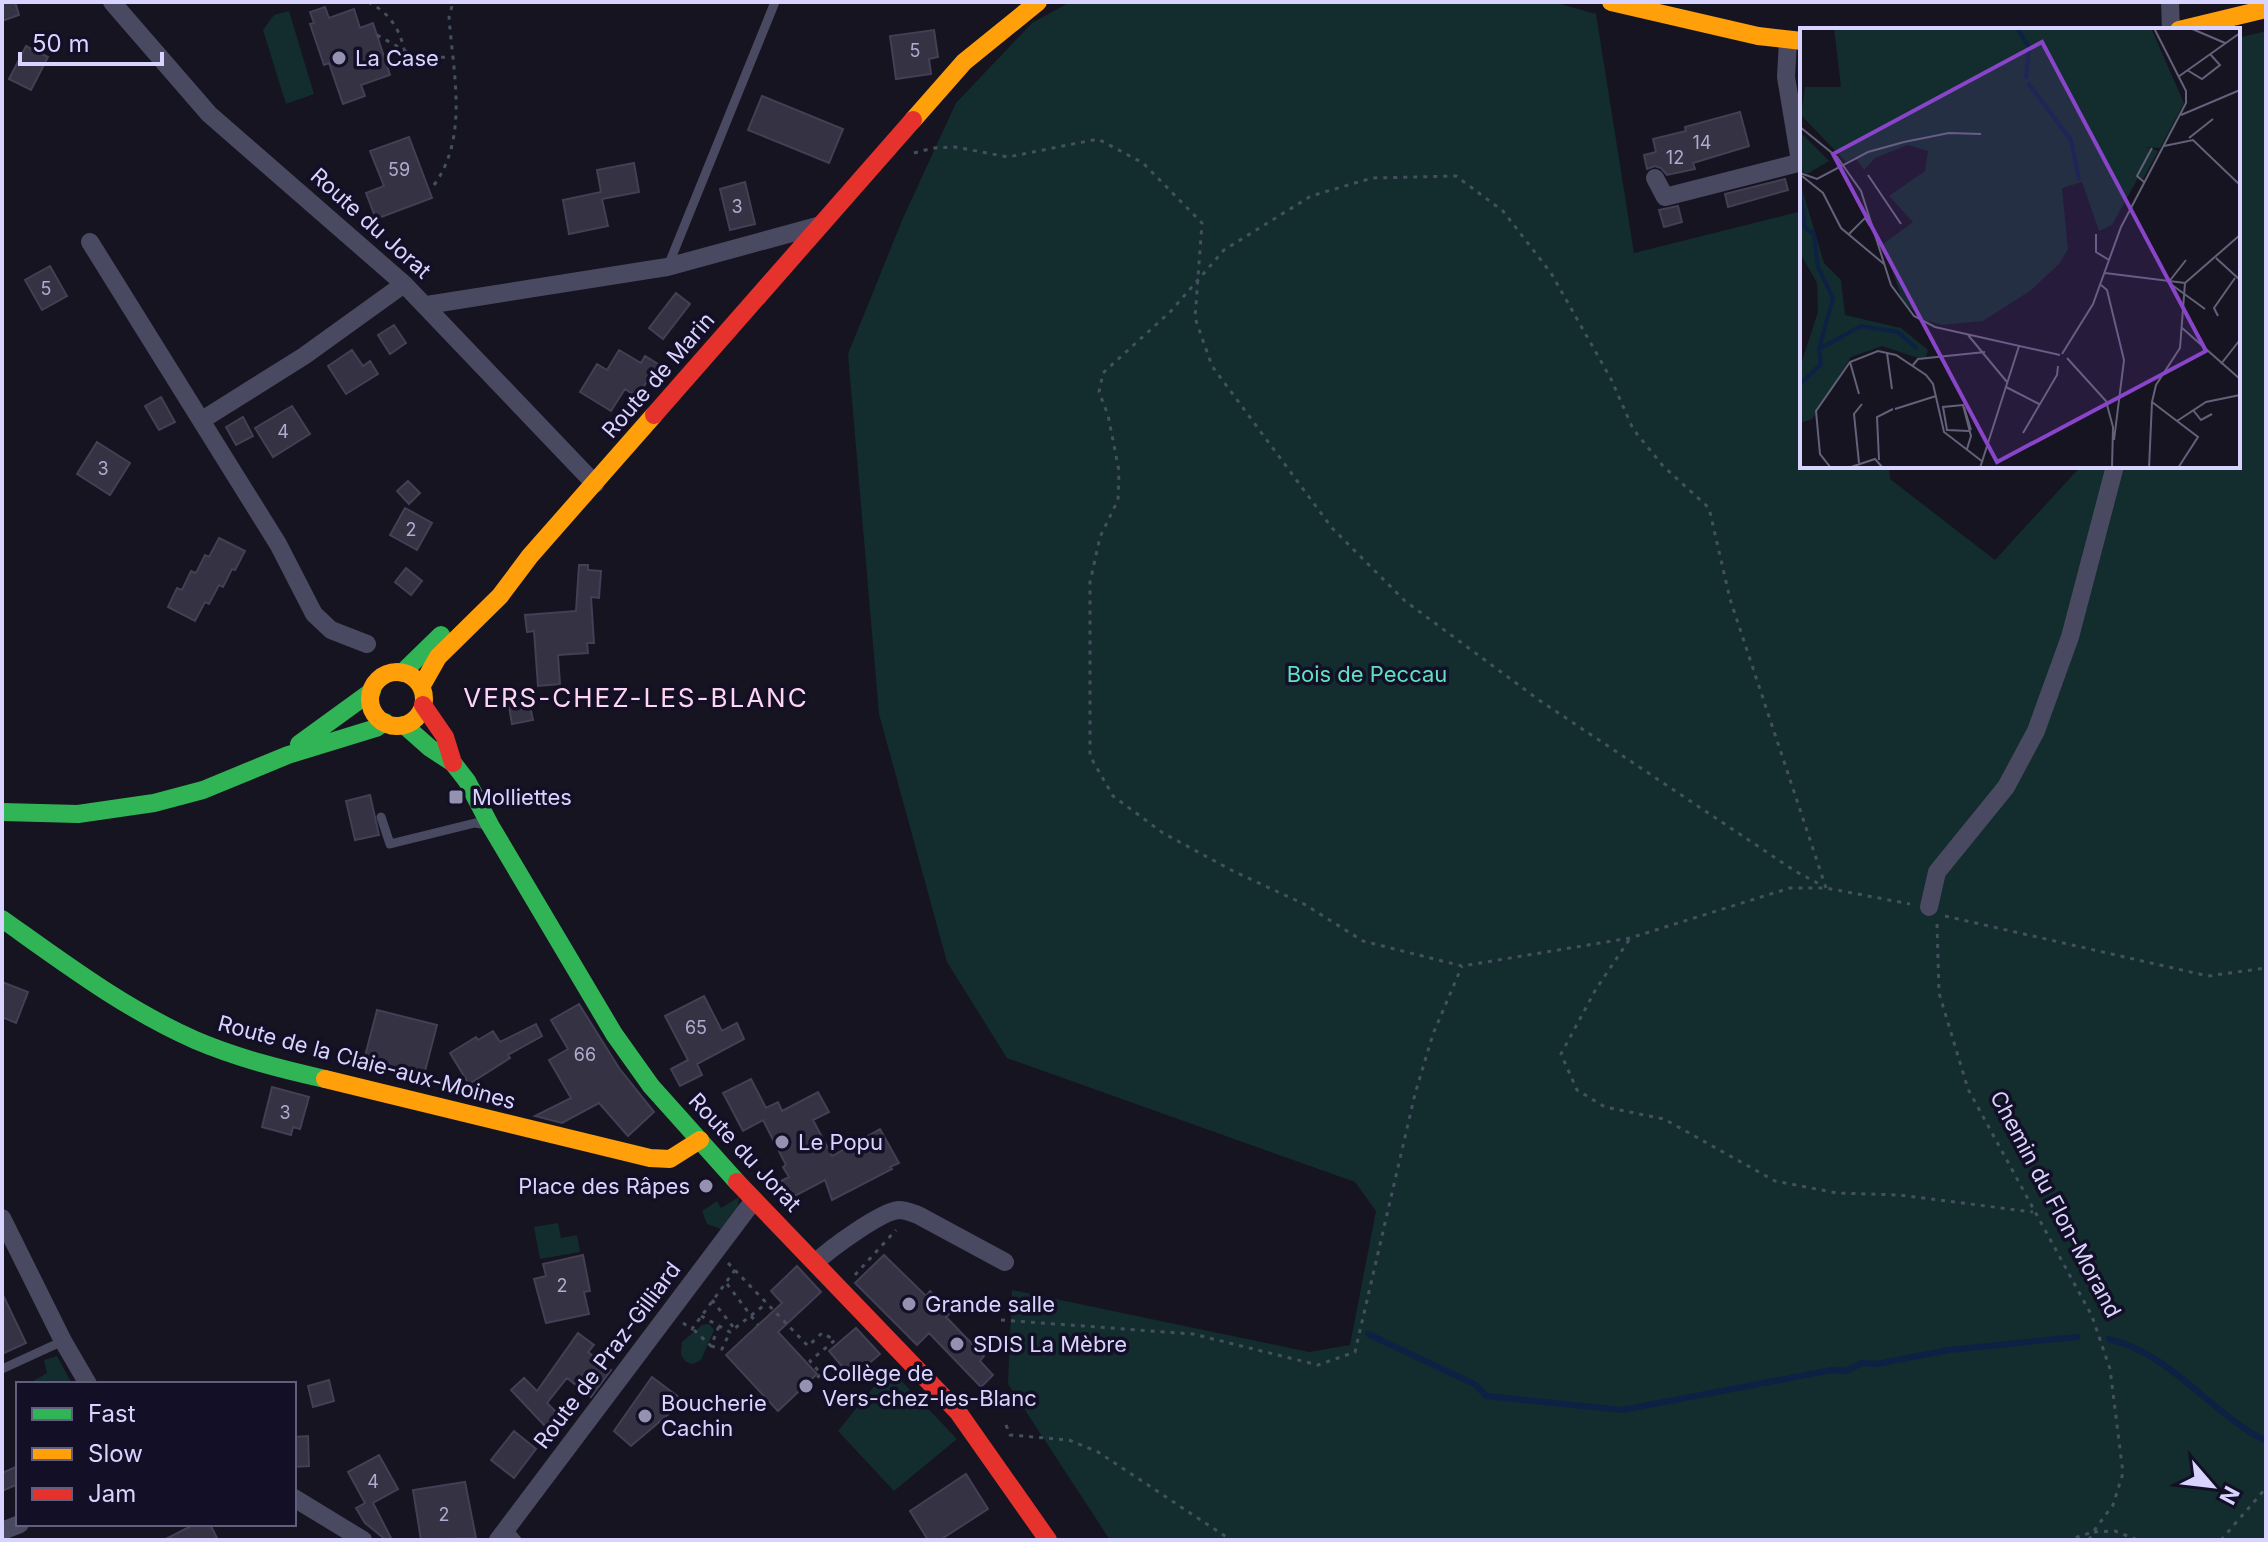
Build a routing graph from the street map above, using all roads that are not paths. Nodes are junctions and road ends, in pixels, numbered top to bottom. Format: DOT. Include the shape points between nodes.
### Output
graph roads {
  1 [pos="112,2"];
  2 [pos="775,2"];
  3 [pos="1038,2"];
  4 [pos="1611,2"];
  5 [pos="2170,2"];
  6 [pos="2266,9"];
  7 [pos="2171,28"];
  8 [pos="2187,28"];
  9 [pos="1795,41"];
  10 [pos="1800,155"];
  11 [pos="1800,161"];
  12 [pos="1655,178"];
  13 [pos="821,225"];
  14 [pos="90,242"];
  15 [pos="667,267"];
  16 [pos="404,284"];
  17 [pos="427,305"];
  18 [pos="202,420"];
  19 [pos="2114,468"];
  20 [pos="595,484"];
  21 [pos="530,556"];
  22 [pos="367,644"];
  23 [pos="402,673"];
  24 [pos="372,691"];
  25 [pos="422,696"];
  26 [pos="385,722"];
  27 [pos="404,725"];
  28 [pos="277,759"];
  29 [pos="453,763"];
  30 [pos="2,812"];
  31 [pos="381,817"];
  32 [pos="490,825"];
  33 [pos="1933,911"];
  34 [pos="2,919"];
  35 [pos="700,1140"];
  36 [pos="754,1200"];
  37 [pos="2,1218"];
  38 [pos="816,1262"];
  39 [pos="1005,1262"];
  40 [pos="63,1341"];
  41 [pos="2,1369"];
  42 [pos="87,1382"];
  43 [pos="296,1499"];
  44 [pos="508,1536"];
  45 [pos="363,1540"];
  46 [pos="1048,1540"];
  1 -- 16 [label="street, Route du Jorat" via="209,114"];
  2 -- 15 [label="lane"];
  3 -- 13 [label="main road, Route de Marin" via="964,62"];
  4 -- 9 [label="main road"];
  5 -- 7 [label="street"];
  6 -- 8 [label="main road"];
  9 -- 10 [label="street" via="1786,77"];
  11 -- 12 [label="street" via="1665,197"];
  13 -- 15 [label="street"];
  13 -- 20 [label="main road, Route de Marin"];
  14 -- 18 [label="street"];
  15 -- 17 [label="street"];
  16 -- 17 [label="street, Route du Jorat"];
  16 -- 18 [label="street"];
  17 -- 20 [label="street, Route du Jorat"];
  18 -- 22 [label="street" via="314,614 331,630"];
  19 -- 33 [label="street" via="2070,637 2036,731 2006,787 1937,872"];
  20 -- 21 [label="main road, Route de Marin"];
  21 -- 23 [label="main road, Route de Marin" via="492,584"];
  21 -- 25 [label="main road, Route de Marin" via="500,596 438,657"];
  23 -- 24 [label="main road" via="380,678"];
  23 -- 25 [label="main road" via="416,680"];
  24 -- 26 [label="main road" via="373,709"];
  24 -- 28 [label="main road"];
  25 -- 27 [label="main road" via="416,717"];
  25 -- 29 [label="main road, Route du Jorat"];
  26 -- 27 [label="main road"];
  26 -- 28 [label="main road"];
  27 -- 29 [label="main road, Route du Jorat"];
  28 -- 30 [label="main road" via="202,791 157,802 96,811"];
  29 -- 32 [label="main road, Route du Jorat"];
  31 -- 32 [label="lane" via="390,844 475,823"];
  32 -- 35 [label="main road, Route du Jorat" via="614,1034 651,1086"];
  34 -- 35 [label="main road, Route de la Claie-aux-Moines" via="143,1014 198,1042 248,1059 650,1158 670,1159"];
  35 -- 36 [label="main road, Route du Jorat"];
  36 -- 38 [label="main road, Route du Jorat"];
  36 -- 44 [label="street, Route de Praz-Gilliard"];
  37 -- 40 [label="street"];
  38 -- 39 [label="street" via="885,1215 903,1210"];
  38 -- 46 [label="main road, Route du Jorat" via="964,1420"];
  40 -- 41 [label="lane"];
  40 -- 42 [label="street"];
  43 -- 45 [label="street"];
}
